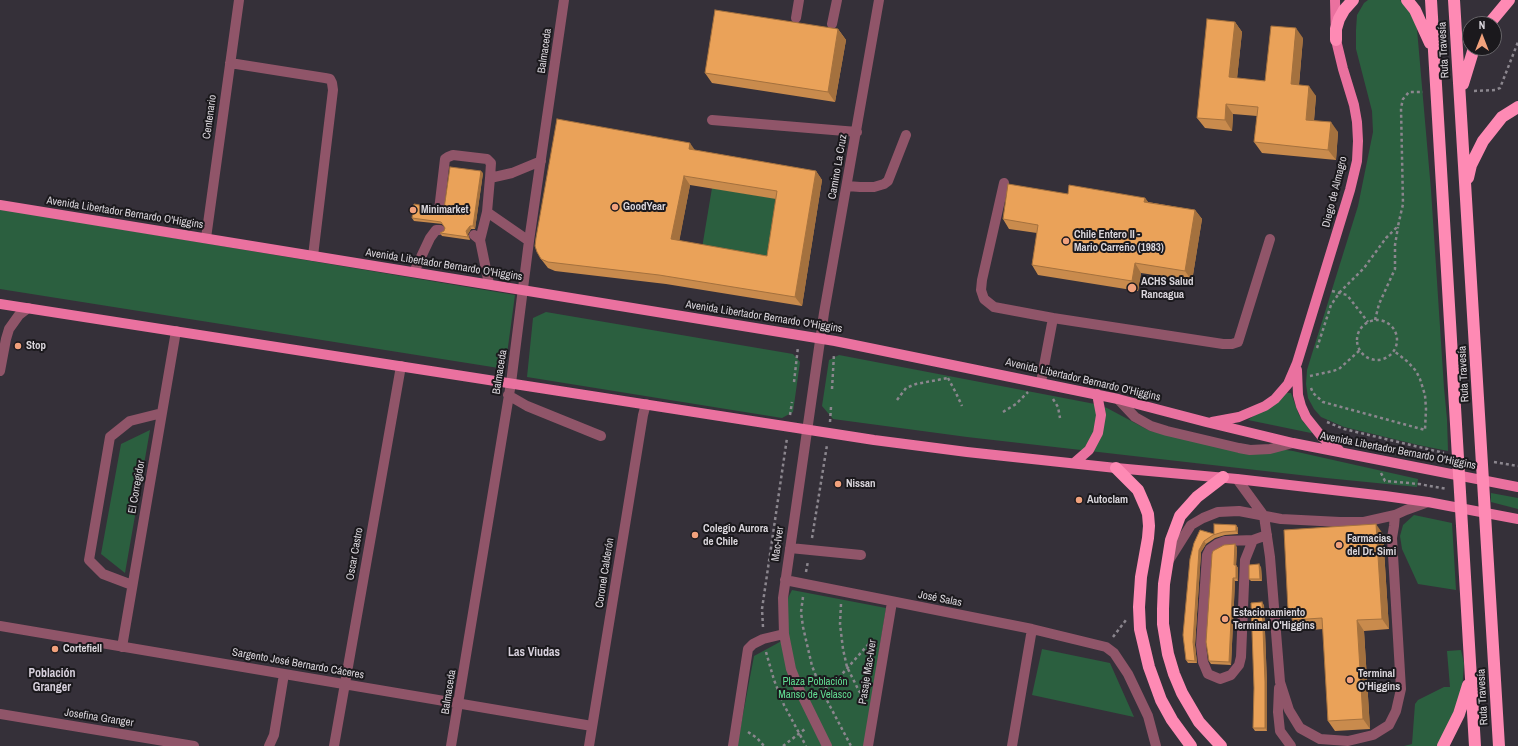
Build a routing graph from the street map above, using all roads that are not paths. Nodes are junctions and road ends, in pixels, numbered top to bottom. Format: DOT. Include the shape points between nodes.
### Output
graph roads {
  1 [pos="239,0"];
  2 [pos="564,0"];
  3 [pos="798,0"];
  4 [pos="837,0"];
  5 [pos="879,0"];
  6 [pos="1335,0"];
  7 [pos="1353,0"];
  8 [pos="1407,0"];
  9 [pos="1431,0"];
  10 [pos="1454,0"];
  11 [pos="1509,0"];
  12 [pos="1496,16"];
  13 [pos="796,18"];
  14 [pos="832,24"];
  15 [pos="1336,40"];
  16 [pos="1472,56"];
  17 [pos="1434,58"];
  18 [pos="230,63"];
  19 [pos="1460,95"];
  20 [pos="1518,107"];
  21 [pos="712,120"];
  22 [pos="857,132"];
  23 [pos="906,135"];
  24 [pos="541,161"];
  25 [pos="490,178"];
  26 [pos="1004,183"];
  27 [pos="847,186"];
  28 [pos="1466,191"];
  29 [pos="0,205"];
  30 [pos="439,210"];
  31 [pos="487,212"];
  32 [pos="438,228"];
  33 [pos="206,238"];
  34 [pos="1270,239"];
  35 [pos="529,241"];
  36 [pos="313,256"];
  37 [pos="414,272"];
  38 [pos="489,284"];
  39 [pos="524,290"];
  40 [pos="0,304"];
  41 [pos="28,308"];
  42 [pos="1053,318"];
  43 [pos="176,331"];
  44 [pos="821,338"];
  45 [pos="3,339"];
  46 [pos="1297,363"];
  47 [pos="401,366"];
  48 [pos="0,370"];
  49 [pos="1041,382"];
  50 [pos="511,383"];
  51 [pos="1097,394"];
  52 [pos="508,395"];
  53 [pos="1118,399"];
  54 [pos="646,404"];
  55 [pos="162,413"];
  56 [pos="1206,422"];
  57 [pos="807,429"];
  58 [pos="601,436"];
  59 [pos="1294,443"];
  60 [pos="1344,454"];
  61 [pos="1074,463"];
  62 [pos="1116,468"];
  63 [pos="1222,477"];
  64 [pos="1236,479"];
  65 [pos="1518,487"];
  66 [pos="1428,502"];
  67 [pos="1264,516"];
  68 [pos="1396,516"];
  69 [pos="1518,519"];
  70 [pos="1267,535"];
  71 [pos="1253,540"];
  72 [pos="790,548"];
  73 [pos="861,555"];
  74 [pos="1168,561"];
  75 [pos="785,580"];
  76 [pos="132,585"];
  77 [pos="892,602"];
  78 [pos="0,626"];
  79 [pos="1032,629"];
  80 [pos="784,634"];
  81 [pos="122,647"];
  82 [pos="1470,664"];
  83 [pos="284,674"];
  84 [pos="1280,682"];
  85 [pos="345,684"];
  86 [pos="458,704"];
  87 [pos="0,714"];
  88 [pos="592,726"];
  89 [pos="194,746"];
  90 [pos="269,746"];
  91 [pos="334,746"];
  92 [pos="451,746"];
  93 [pos="589,746"];
  94 [pos="733,746"];
  95 [pos="827,746"];
  96 [pos="868,746"];
  97 [pos="1012,746"];
  98 [pos="1156,746"];
  99 [pos="1191,746"];
  100 [pos="1221,746"];
  101 [pos="1291,746"];
  102 [pos="1443,746"];
  103 [pos="1475,746"];
  104 [pos="1499,746"];
  1 -- 18 [label="street, Centenario"];
  2 -- 24 [label="street, Balmaceda"];
  3 -- 13 [label="street"];
  4 -- 14 [label="street"];
  5 -- 22 [label="street, Camino La Cruz"];
  6 -- 15 [label="main road, Diego de Almagro"];
  7 -- 15 [label="highway" via="1339,20"];
  8 -- 17 [label="highway" via="1423,24"];
  9 -- 17 [label="highway, Ruta Travesía"];
  10 -- 19 [label="highway, Ruta Travesía"];
  11 -- 12 [label="highway"];
  15 -- 46 [label="main road, Diego de Almagro" via="1354,105 1358,141 1357,160"];
  16 -- 19 [label="highway"];
  17 -- 82 [label="highway, Ruta Travesía"];
  18 -- 33 [label="street, Centenario"];
  18 -- 36 [label="street" via="325,78 330,79 332,83"];
  19 -- 28 [label="highway, Ruta Travesía"];
  20 -- 28 [label="highway" via="1502,117 1483,141 1472,165"];
  21 -- 22 [label="street"];
  22 -- 27 [label="street, Camino La Cruz"];
  23 -- 27 [label="street" via="891,177 884,184 874,187"];
  24 -- 25 [label="street" via="512,173"];
  24 -- 35 [label="street, Balmaceda"];
  25 -- 30 [label="street" via="490,160 452,155 448,157 445,160"];
  25 -- 31 [label="street"];
  26 -- 42 [label="street" via="982,280 981,290 984,299 994,307"];
  27 -- 44 [label="street, Camino La Cruz"];
  28 -- 104 [label="highway, Ruta Travesía"];
  29 -- 33 [label="main road, Avenida Libertador Bernardo O'Higgins"];
  31 -- 35 [label="street"];
  31 -- 38 [label="street" via="477,238"];
  32 -- 37 [label="street" via="430,238"];
  33 -- 36 [label="main road, Avenida Libertador Bernardo O'Higgins"];
  34 -- 42 [label="street" via="1238,342 1223,344"];
  35 -- 39 [label="street, Balmaceda"];
  36 -- 37 [label="main road, Avenida Libertador Bernardo O'Higgins"];
  37 -- 38 [label="main road, Avenida Libertador Bernardo O'Higgins"];
  38 -- 39 [label="main road, Avenida Libertador Bernardo O'Higgins"];
  39 -- 44 [label="main road, Avenida Libertador Bernardo O'Higgins"];
  39 -- 50 [label="street, Balmaceda"];
  40 -- 41 [label="main road"];
  41 -- 43 [label="main road"];
  41 -- 45 [label="street" via="19,315"];
  42 -- 49 [label="street"];
  43 -- 47 [label="main road"];
  43 -- 55 [label="street, El Corregidor"];
  44 -- 49 [label="main road, Avenida Libertador Bernardo O'Higgins"];
  44 -- 57 [label="street, Mac-Iver"];
  45 -- 48 [label="street"];
  46 -- 56 [label="main road, Diego de Almagro" via="1285,388 1265,406 1239,417"];
  46 -- 60 [label="main road, Diego de Almagro" via="1298,395 1306,417 1322,437"];
  47 -- 50 [label="main road"];
  47 -- 85 [label="street, Oscar Castro"];
  49 -- 51 [label="main road, Avenida Libertador Bernardo O'Higgins"];
  50 -- 52 [label="street, Balmaceda"];
  50 -- 54 [label="main road"];
  51 -- 53 [label="main road, Avenida Libertador Bernardo O'Higgins"];
  51 -- 61 [label="main road" via="1101,415 1098,434 1089,450"];
  52 -- 58 [label="street" via="527,406"];
  52 -- 86 [label="street, Balmaceda"];
  53 -- 56 [label="main road, Avenida Libertador Bernardo O'Higgins"];
  53 -- 59 [label="street" via="1135,417 1167,431 1250,450 1270,449"];
  54 -- 57 [label="main road"];
  54 -- 88 [label="street, Coronel Calderón"];
  55 -- 76 [label="street, El Corregidor"];
  55 -- 76 [label="street" via="130,421 110,437 89,560 103,574"];
  56 -- 59 [label="main road, Avenida Libertador Bernardo O'Higgins"];
  57 -- 61 [label="main road" via="874,440"];
  57 -- 72 [label="street, Mac-Iver"];
  59 -- 60 [label="main road, Avenida Libertador Bernardo O'Higgins"];
  60 -- 65 [label="main road, Avenida Libertador Bernardo O'Higgins"];
  61 -- 62 [label="main road"];
  62 -- 63 [label="main road"];
  62 -- 99 [label="highway" via="1138,490 1148,514 1148,538 1139,607 1144,650 1154,684 1172,720"];
  63 -- 64 [label="main road"];
  63 -- 74 [label="highway" via="1197,496 1180,516 1171,540"];
  64 -- 66 [label="main road"];
  64 -- 67 [label="street"];
  66 -- 68 [label="street"];
  66 -- 69 [label="main road"];
  67 -- 68 [label="street" via="1340,522 1364,522"];
  67 -- 70 [label="street"];
  67 -- 74 [label="street" via="1239,511 1218,512 1203,518 1191,525"];
  68 -- 84 [label="street" via="1392,538 1401,689 1396,711 1389,725 1373,735 1348,741 1320,739 1300,728 1289,710"];
  70 -- 71 [label="street"];
  70 -- 84 [label="street"];
  71 -- 71 [label="street" via="1225,541 1210,549 1207,555 1201,645 1203,662 1208,674 1220,679 1232,675 1241,657 1245,560"];
  72 -- 73 [label="street"];
  72 -- 75 [label="street, Mac-Iver"];
  74 -- 100 [label="highway" via="1164,584 1163,624 1168,654 1190,708"];
  75 -- 77 [label="street, José Salas"];
  75 -- 80 [label="street, Mac-Iver" via="782,607"];
  76 -- 81 [label="street, El Corregidor"];
  77 -- 79 [label="street, José Salas"];
  77 -- 96 [label="street, Pasaje Mac-Iver"];
  78 -- 81 [label="street, Sargento José Bernardo Cáceres"];
  79 -- 97 [label="street"];
  79 -- 98 [label="street, José Salas" via="1106,647 1114,653 1128,674 1148,716"];
  80 -- 94 [label="street" via="764,639 753,644 748,650"];
  80 -- 95 [label="street, Mac-Iver" via="791,669"];
  81 -- 83 [label="street, Sargento José Bernardo Cáceres"];
  82 -- 102 [label="highway" via="1460,714"];
  82 -- 103 [label="highway, Ruta Travesía"];
  83 -- 85 [label="street, Sargento José Bernardo Cáceres"];
  83 -- 90 [label="street" via="274,735"];
  84 -- 101 [label="street" via="1280,731"];
  85 -- 86 [label="street, Sargento José Bernardo Cáceres"];
  85 -- 91 [label="street, Oscar Castro"];
  86 -- 88 [label="street, Sargento José Bernardo Cáceres"];
  86 -- 92 [label="street, Balmaceda"];
  87 -- 89 [label="street, Josefina Granger"];
  88 -- 93 [label="street, Coronel Calderón"];
}
